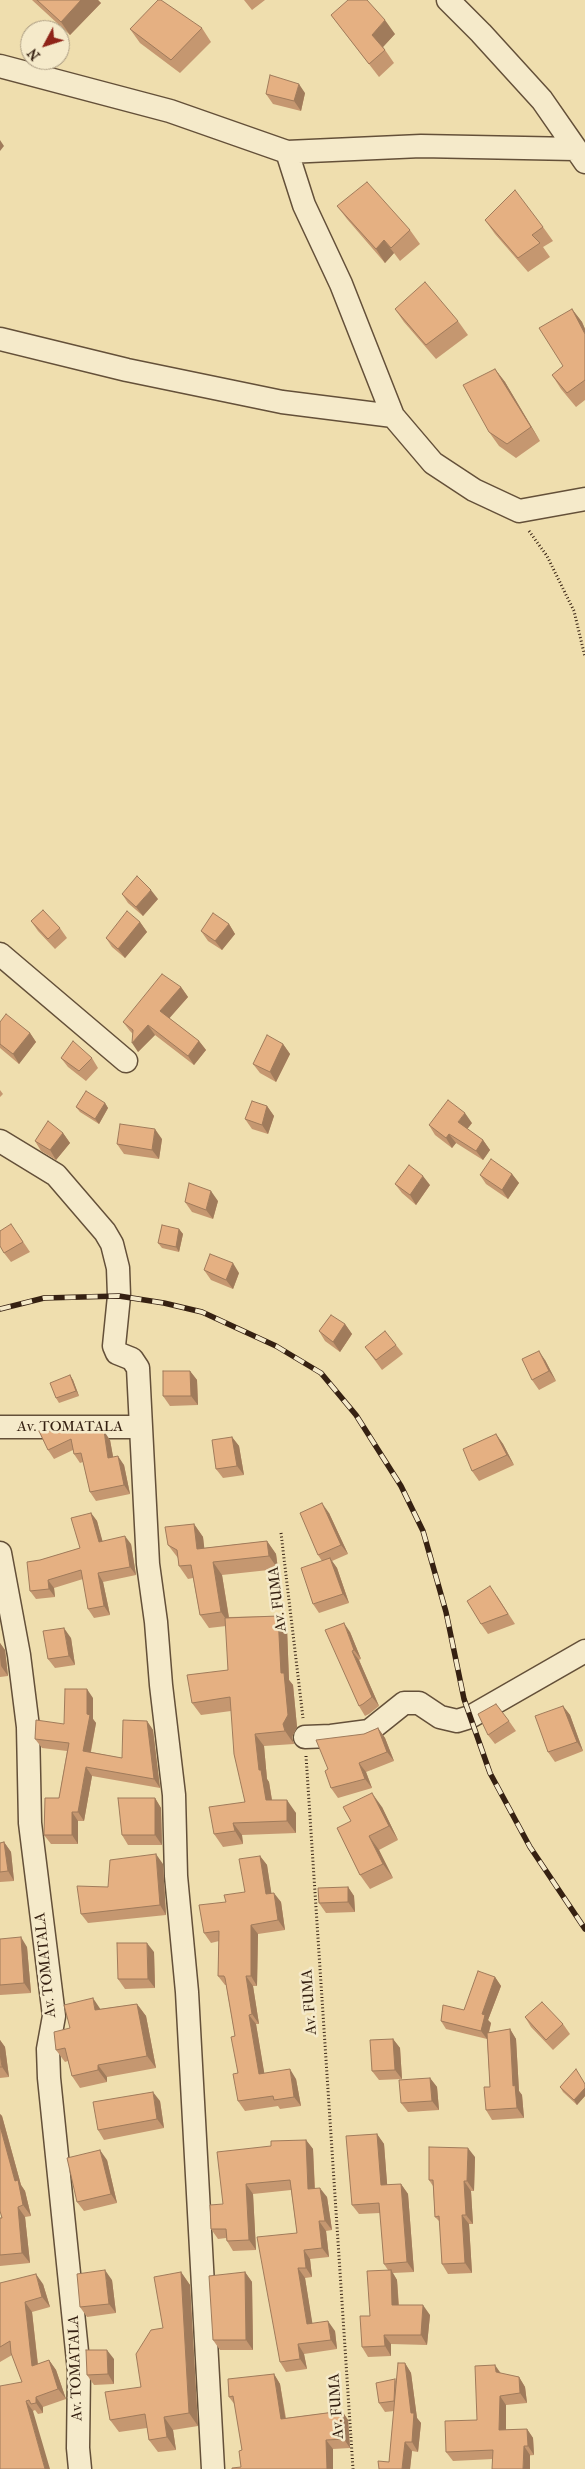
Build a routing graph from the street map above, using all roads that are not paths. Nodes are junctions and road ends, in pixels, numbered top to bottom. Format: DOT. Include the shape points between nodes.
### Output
graph roads {
  1 [pos="448,0"];
  2 [pos="0,66"];
  3 [pos="287,152"];
  4 [pos="580,155"];
  5 [pos="0,339"];
  6 [pos="393,416"];
  7 [pos="585,499"];
  8 [pos="0,954"];
  9 [pos="126,1060"];
  10 [pos="0,1141"];
  11 [pos="140,1427"];
  12 [pos="0,1428"];
  13 [pos="0,1553"];
  14 [pos="585,1651"];
  15 [pos="305,1737"];
  16 [pos="80,2469"];
  17 [pos="213,2469"];
  1 -- 4 [label="street" via="542,100"];
  2 -- 3 [label="street" via="170,111"];
  3 -- 4 [label="street" via="421,146"];
  3 -- 6 [label="street" via="304,205 341,284"];
  5 -- 6 [label="street" via="127,370 282,402"];
  6 -- 7 [label="street" via="434,463 474,490 519,511"];
  8 -- 9 [label="street"];
  10 -- 11 [label="street" via="56,1176 112,1244 118,1286 114,1346 138,1368"];
  11 -- 12 [label="street, Av. TOMATALA"];
  11 -- 17 [label="street" via="148,1564 174,1795 176,1876 188,2000"];
  13 -- 16 [label="street, Av. TOMATALA" via="26,1709 30,1823 54,2016 48,2049 49,2078 79,2371"];
  14 -- 15 [label="street" via="470,1717 457,1721 440,1717 419,1703 404,1703 369,1731"];
}
